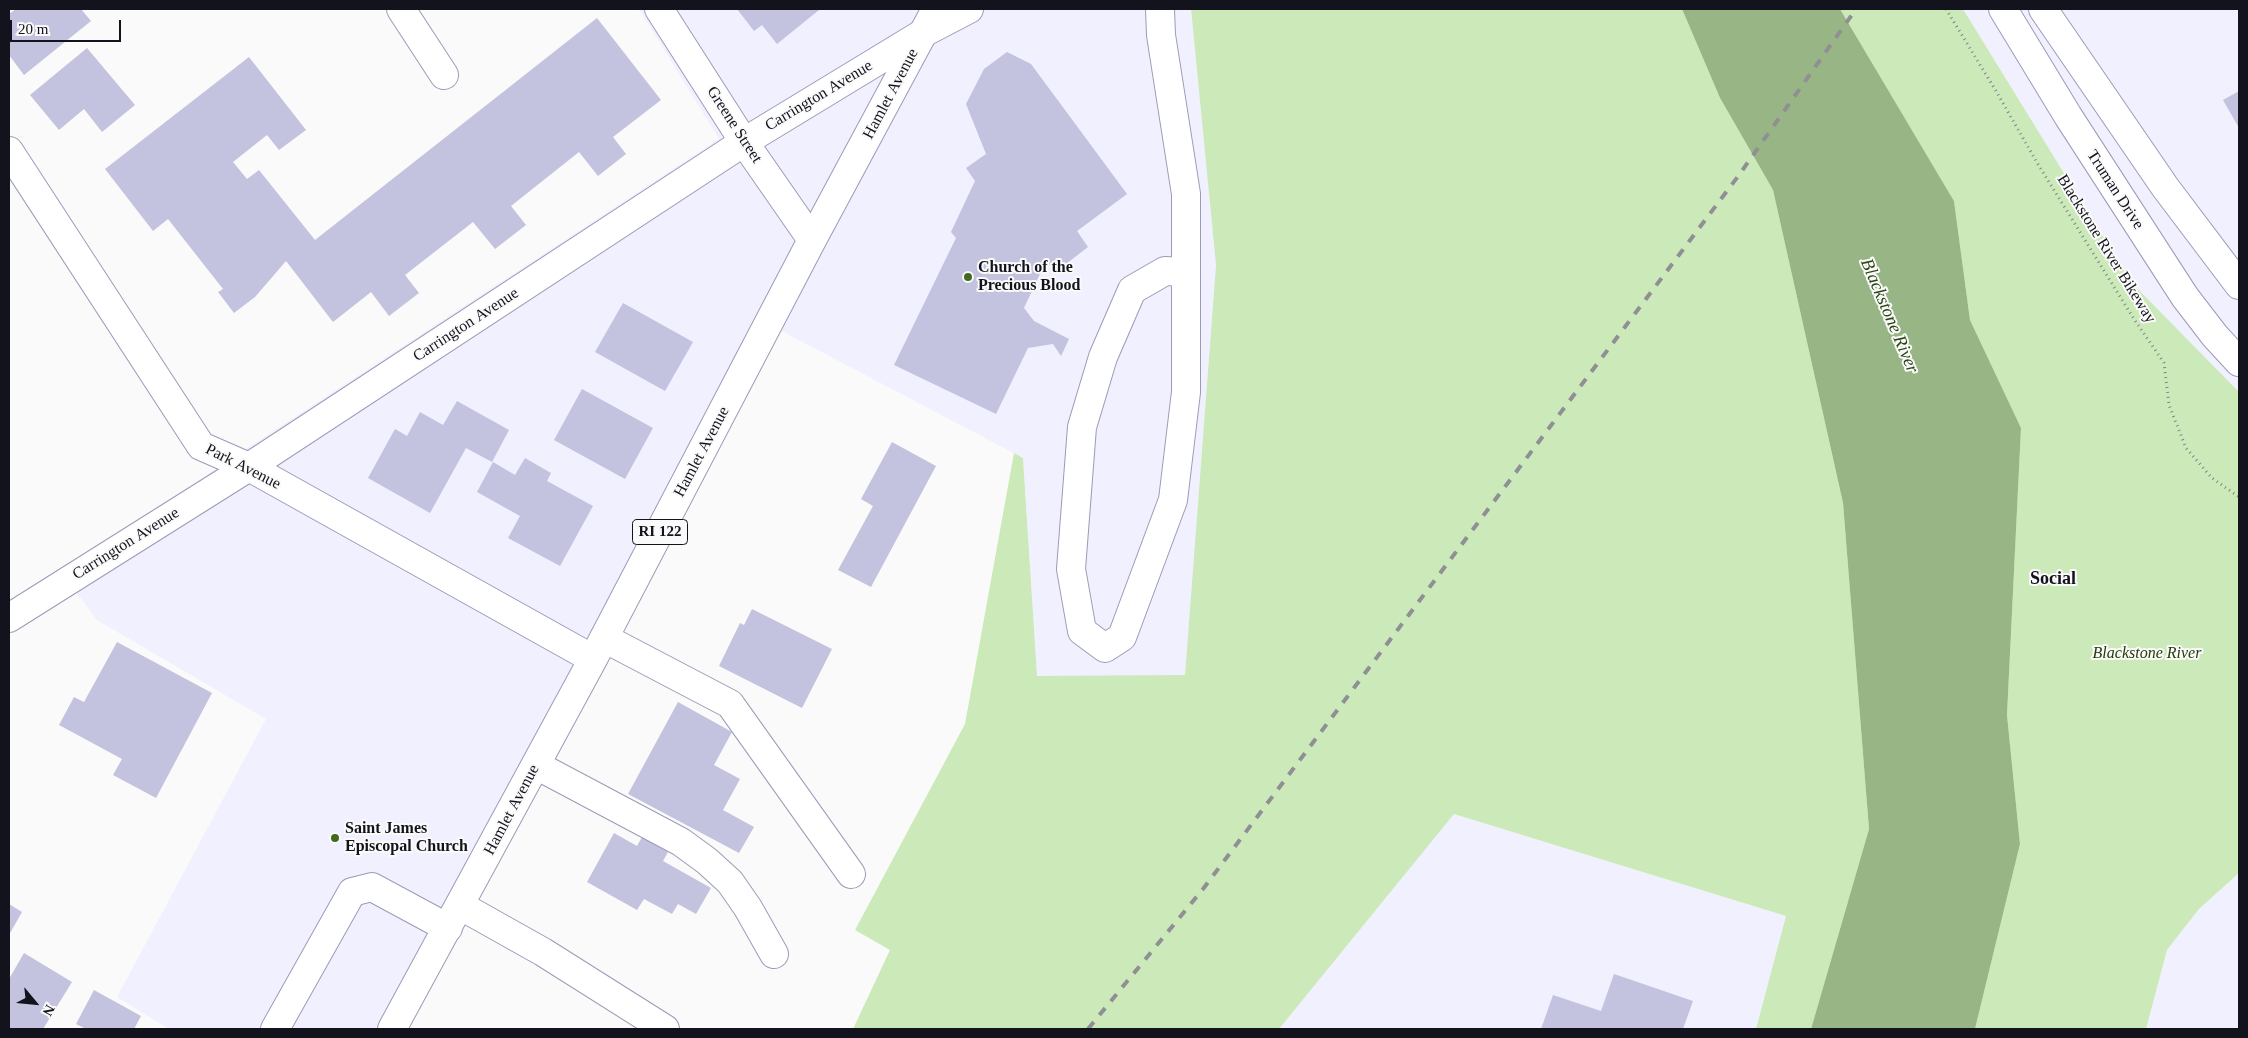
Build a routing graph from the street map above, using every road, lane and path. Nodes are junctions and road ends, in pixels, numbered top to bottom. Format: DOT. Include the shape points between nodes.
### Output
graph roads {
  1 [pos="401,9"];
  2 [pos="659,9"];
  3 [pos="969,9"];
  4 [pos="1160,9"];
  5 [pos="1946,9"];
  6 [pos="2003,9"];
  7 [pos="2043,9"];
  8 [pos="930,20"];
  9 [pos="444,75"];
  10 [pos="744,142"];
  11 [pos="9,151"];
  12 [pos="812,240"];
  13 [pos="1176,272"];
  14 [pos="2239,284"];
  15 [pos="2239,362"];
  16 [pos="249,467"];
  17 [pos="2239,497"];
  18 [pos="9,618"];
  19 [pos="599,649"];
  20 [pos="536,765"];
  21 [pos="851,874"];
  22 [pos="454,917"];
  23 [pos="774,954"];
  24 [pos="275,1029"];
  25 [pos="392,1029"];
  26 [pos="665,1029"];
  1 -- 9 [label="main road"];
  2 -- 10 [label="main road, Greene Street"];
  3 -- 8 [label="main road, Carrington Avenue"];
  4 -- 13 [label="main road" via="1161,35 1186,194"];
  5 -- 17 [label="path, Blackstone River Bikeway" via="2038,166 2164,363 2169,405 2186,448 2212,478"];
  6 -- 15 [label="main road, Truman Drive" via="2185,297 2214,336"];
  7 -- 14 [label="main road" via="2165,187"];
  8 -- 10 [label="main road, Carrington Avenue"];
  8 -- 12 [label="main road, Hamlet Avenue / RI 122"];
  10 -- 12 [label="main road, Greene Street"];
  10 -- 16 [label="main road, Carrington Avenue"];
  11 -- 16 [label="main road, Park Avenue" via="201,446"];
  12 -- 19 [label="main road, Hamlet Avenue / RI 122"];
  13 -- 13 [label="main road" via="1186,392 1173,500 1122,637 1105,648 1082,631 1071,569 1082,428 1103,357 1132,290"];
  16 -- 18 [label="main road, Carrington Avenue"];
  16 -- 19 [label="main road, Park Avenue"];
  19 -- 20 [label="main road, Hamlet Avenue / RI 122"];
  19 -- 21 [label="main road, Park Avenue" via="730,704"];
  20 -- 22 [label="main road, Hamlet Avenue / RI 122"];
  20 -- 23 [label="main road" via="681,842 707,861 730,882"];
  22 -- 24 [label="main road" via="372,887 352,892"];
  22 -- 25 [label="main road, Hamlet Avenue / RI 122"];
  22 -- 26 [label="main road" via="543,952"];
}
